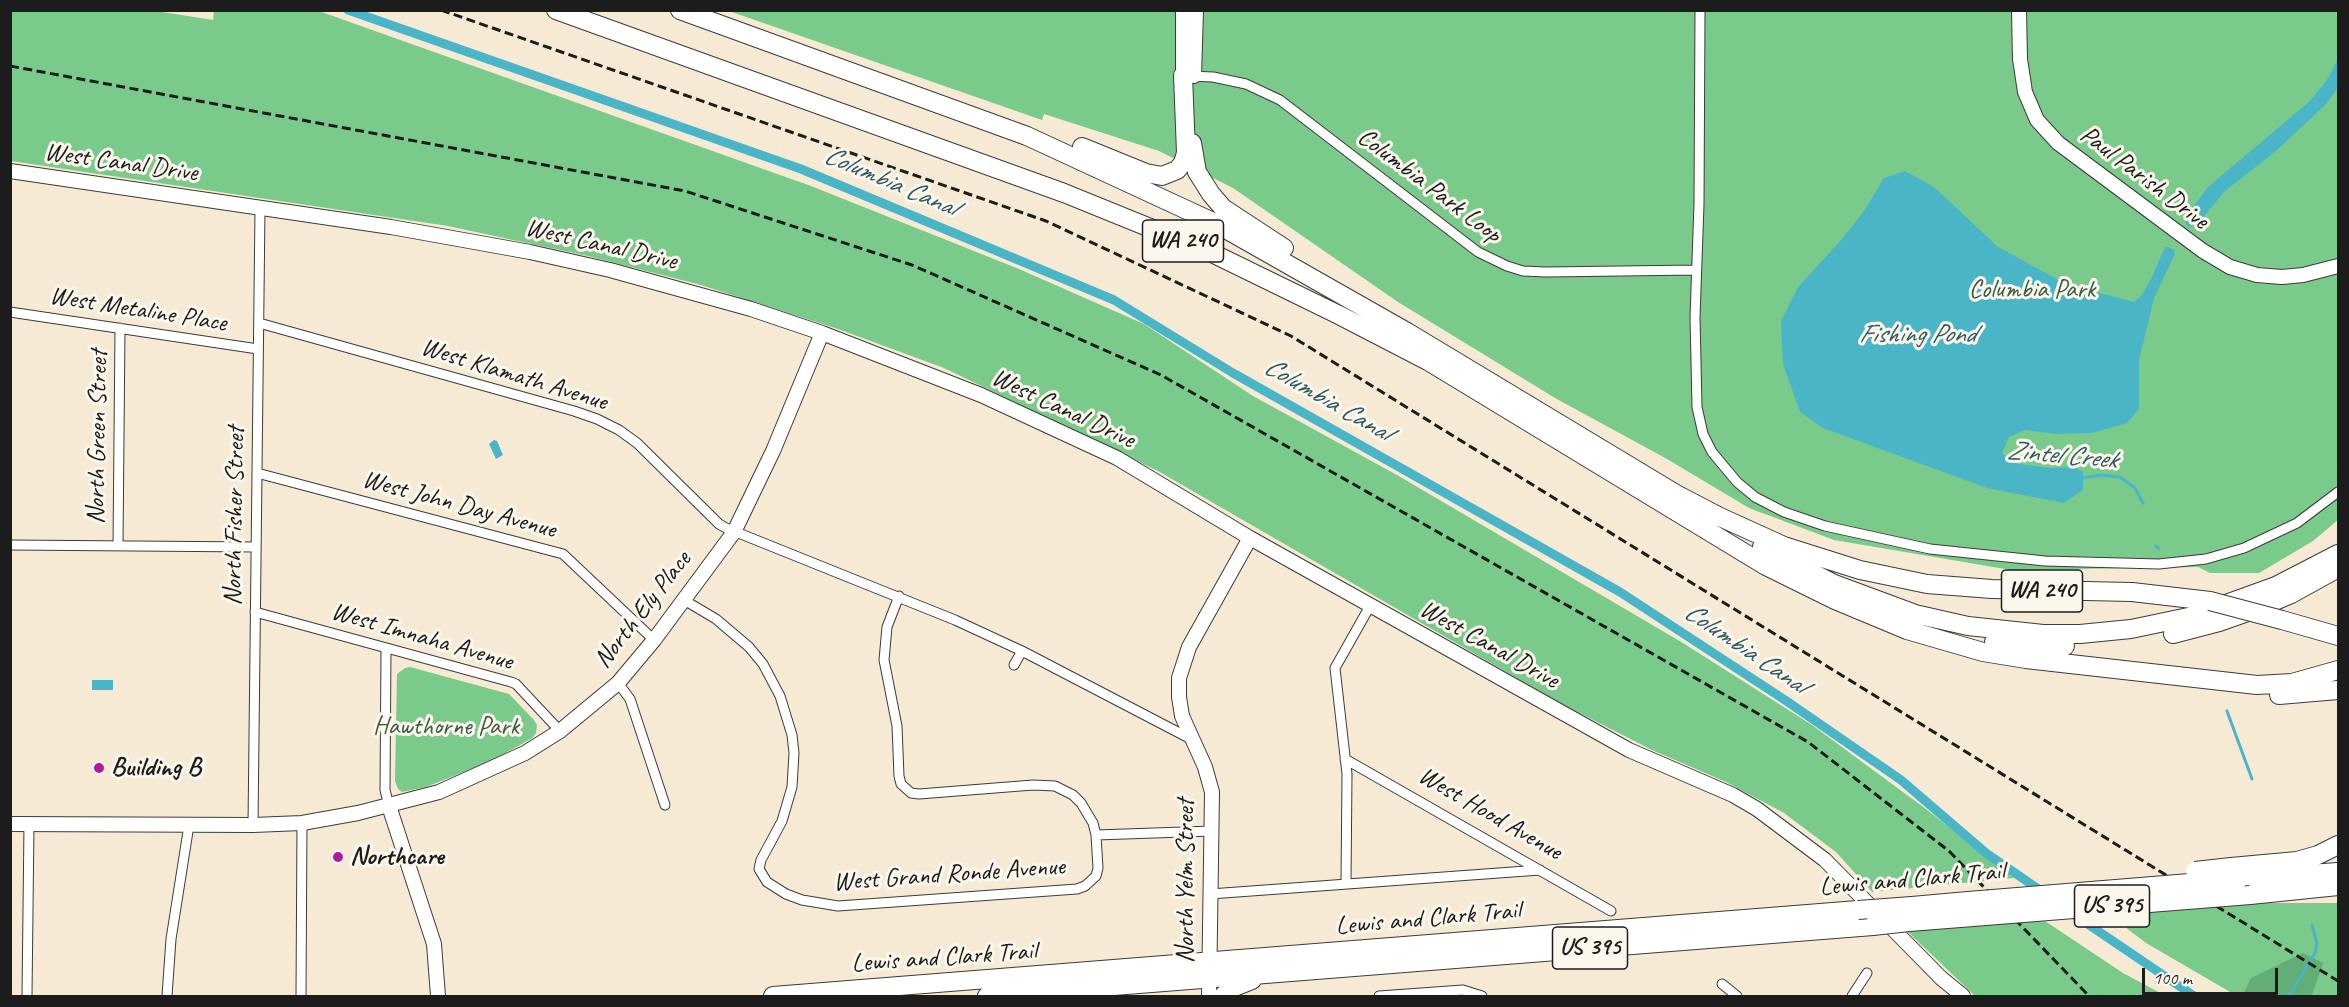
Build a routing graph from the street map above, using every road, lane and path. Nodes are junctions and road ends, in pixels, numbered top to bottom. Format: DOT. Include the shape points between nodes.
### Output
graph roads {
  1 [pos="556,10"];
  2 [pos="680,10"];
  3 [pos="1183,10"];
  4 [pos="1196,10"];
  5 [pos="1700,10"];
  6 [pos="2019,10"];
  7 [pos="780,46"];
  8 [pos="1188,75"];
  9 [pos="10,171"];
  10 [pos="260,208"];
  11 [pos="2338,266"];
  12 [pos="1696,270"];
  13 [pos="10,312"];
  14 [pos="259,323"];
  15 [pos="120,328"];
  16 [pos="1407,332"];
  17 [pos="822,333"];
  18 [pos="258,349"];
  19 [pos="257,473"];
  20 [pos="2338,492"];
  21 [pos="1676,494"];
  22 [pos="734,532"];
  23 [pos="1250,538"];
  24 [pos="10,545"];
  25 [pos="118,546"];
  26 [pos="256,547"];
  27 [pos="2338,554"];
  28 [pos="1766,566"];
  29 [pos="2338,568"];
  30 [pos="899,596"];
  31 [pos="684,600"];
  32 [pos="1370,606"];
  33 [pos="255,612"];
  34 [pos="2338,636"];
  35 [pos="654,640"];
  36 [pos="386,649"];
  37 [pos="1022,651"];
  38 [pos="1014,665"];
  39 [pos="2338,670"];
  40 [pos="2135,672"];
  41 [pos="618,683"];
  42 [pos="2338,690"];
  43 [pos="560,731"];
  44 [pos="1191,739"];
  45 [pos="1345,759"];
  46 [pos="665,805"];
  47 [pos="389,806"];
  48 [pos="303,823"];
  49 [pos="10,824"];
  50 [pos="29,824"];
  51 [pos="189,825"];
  52 [pos="253,825"];
  53 [pos="1212,831"];
  54 [pos="1096,835"];
  55 [pos="2338,845"];
  56 [pos="1540,870"];
  57 [pos="2338,872"];
  58 [pos="2235,873"];
  59 [pos="1346,884"];
  60 [pos="2338,886"];
  61 [pos="1210,894"];
  62 [pos="2250,895"];
  63 [pos="2338,895"];
  64 [pos="1970,909"];
  65 [pos="1611,911"];
  66 [pos="1911,914"];
  67 [pos="1867,973"];
  68 [pos="1264,975"];
  69 [pos="1209,979"];
  70 [pos="1722,984"];
  71 [pos="27,996"];
  72 [pos="167,996"];
  73 [pos="301,996"];
  74 [pos="438,996"];
  75 [pos="773,996"];
  76 [pos="987,996"];
  77 [pos="1223,996"];
  78 [pos="1379,996"];
  79 [pos="1482,996"];
  80 [pos="1737,996"];
  81 [pos="1852,996"];
  82 [pos="1963,996"];
  1 -- 28 [label="highway, WA 240" via="1064,193 1220,257 1428,361"];
  2 -- 7 [label="highway, WA 240"];
  3 -- 8 [label="street"];
  4 -- 8 [label="street"];
  5 -- 12 [label="street"];
  6 -- 11 [label="street, Paul Parish Drive" via="2022,78 2028,103 2058,143 2221,263 2257,275 2292,276"];
  7 -- 8 [label="highway" via="914,84 1156,176 1173,173 1185,158"];
  7 -- 16 [label="highway, WA 240" via="1027,136 1122,178 1215,223"];
  8 -- 12 [label="street, Columbia Park Loop" via="1246,84 1280,100 1478,252 1507,266 1546,273"];
  8 -- 16 [label="highway" via="1193,154 1197,172 1211,194 1245,224 1330,277"];
  9 -- 10 [label="street, West Canal Drive"];
  10 -- 14 [label="street, North Fisher Street"];
  10 -- 17 [label="street, West Canal Drive" via="457,238 610,270"];
  12 -- 20 [label="street" via="1695,385 1703,434 1720,462 1745,489 1797,518 1860,535 1953,552 2045,561 2170,564 2228,553 2276,534 2306,518"];
  13 -- 15 [label="street, West Metaline Place"];
  14 -- 18 [label="street, North Fisher Street"];
  14 -- 22 [label="street, West Klamath Avenue" via="597,419 637,443 719,524"];
  15 -- 18 [label="street, West Metaline Place"];
  15 -- 25 [label="street, North Green Street"];
  16 -- 21 [label="highway, WA 240"];
  17 -- 22 [label="street, North Ely Place"];
  17 -- 23 [label="street, West Canal Drive" via="981,395 1117,458"];
  18 -- 19 [label="street, North Fisher Street"];
  19 -- 26 [label="street, North Fisher Street"];
  19 -- 35 [label="street, West John Day Avenue" via="563,554"];
  21 -- 27 [label="highway" via="1760,546 1855,593 1930,617 2002,630 2080,634 2160,624 2252,596"];
  21 -- 34 [label="highway, WA 240, bridge" via="1784,546 1893,578 1959,587 2132,592 2210,601"];
  22 -- 30 [label="street, West Klamath Avenue"];
  22 -- 31 [label="street, North Ely Place"];
  23 -- 32 [label="street, West Canal Drive"];
  23 -- 44 [label="street, North Yelm Street" via="1181,668 1180,705"];
  24 -- 25 [label="street"];
  25 -- 26 [label="street"];
  26 -- 33 [label="street, North Fisher Street"];
  28 -- 29 [label="highway" via="1912,625 1985,641 2050,646 2119,643 2204,626 2283,598"];
  28 -- 40 [label="highway, WA 240" via="1870,616 1937,640 2011,657"];
  30 -- 37 [label="street, West Klamath Avenue"];
  30 -- 54 [label="street" via="887,627 884,660 897,726 899,776 905,788 919,794 1055,786 1081,803"];
  31 -- 35 [label="street, North Ely Place"];
  31 -- 54 [label="street, West Grand Ronde Avenue" via="749,647 772,679 786,714 794,753 792,787 782,821 761,860 761,872 767,882 786,894 838,906 1077,889 1096,876"];
  32 -- 45 [label="street" via="1335,668"];
  32 -- 82 [label="street, West Canal Drive" via="1629,750 1732,795 1765,814 1825,860"];
  33 -- 36 [label="street, West Imnaha Avenue"];
  33 -- 52 [label="street, North Fisher Street"];
  35 -- 41 [label="street, North Ely Place"];
  36 -- 43 [label="street, West Imnaha Avenue" via="516,684"];
  36 -- 47 [label="street" via="385,790"];
  37 -- 38 [label="street"];
  37 -- 44 [label="street, West Klamath Avenue"];
  39 -- 40 [label="highway, WA 240" via="2275,686"];
  40 -- 42 [label="highway" via="2256,694"];
  41 -- 43 [label="street, North Ely Place"];
  41 -- 46 [label="street" via="630,699"];
  43 -- 47 [label="street, North Ely Place" via="466,781"];
  44 -- 53 [label="street, North Yelm Street" via="1209,782"];
  45 -- 56 [label="street, West Hood Avenue"];
  45 -- 59 [label="street"];
  47 -- 48 [label="street"];
  47 -- 74 [label="street" via="434,944"];
  48 -- 52 [label="street"];
  48 -- 73 [label="street"];
  49 -- 50 [label="street"];
  50 -- 51 [label="street"];
  50 -- 71 [label="street"];
  51 -- 52 [label="street"];
  51 -- 72 [label="street" via="171,939"];
  53 -- 54 [label="street, West Grand Ronde Avenue"];
  53 -- 61 [label="street, North Yelm Street"];
  55 -- 58 [label="highway" via="2297,861"];
  56 -- 59 [label="street"];
  56 -- 65 [label="street, West Hood Avenue"];
  57 -- 58 [label="highway, Lewis and Clark Trail / US 395"];
  58 -- 64 [label="highway, Lewis and Clark Trail / US 395, bridge"];
  59 -- 61 [label="street"];
  60 -- 62 [label="highway, Lewis and Clark Trail / US 395"];
  61 -- 69 [label="street, North Yelm Street"];
  62 -- 63 [label="highway"];
  62 -- 64 [label="highway, Lewis and Clark Trail / US 395, bridge"];
  64 -- 66 [label="highway, Lewis and Clark Trail / US 395"];
  66 -- 68 [label="highway, Lewis and Clark Trail / US 395, bridge" via="1873,926"];
  66 -- 69 [label="highway, Lewis and Clark Trail / US 395, bridge" via="1858,910"];
  67 -- 81 [label="street"];
  68 -- 69 [label="highway, Lewis and Clark Trail / US 395"];
  68 -- 77 [label="highway" via="1232,988"];
  69 -- 75 [label="highway, Lewis and Clark Trail / US 395"];
  69 -- 76 [label="highway, Lewis and Clark Trail / US 395"];
  70 -- 80 [label="street"];
  78 -- 79 [label="street" via="1463,990"];
}
